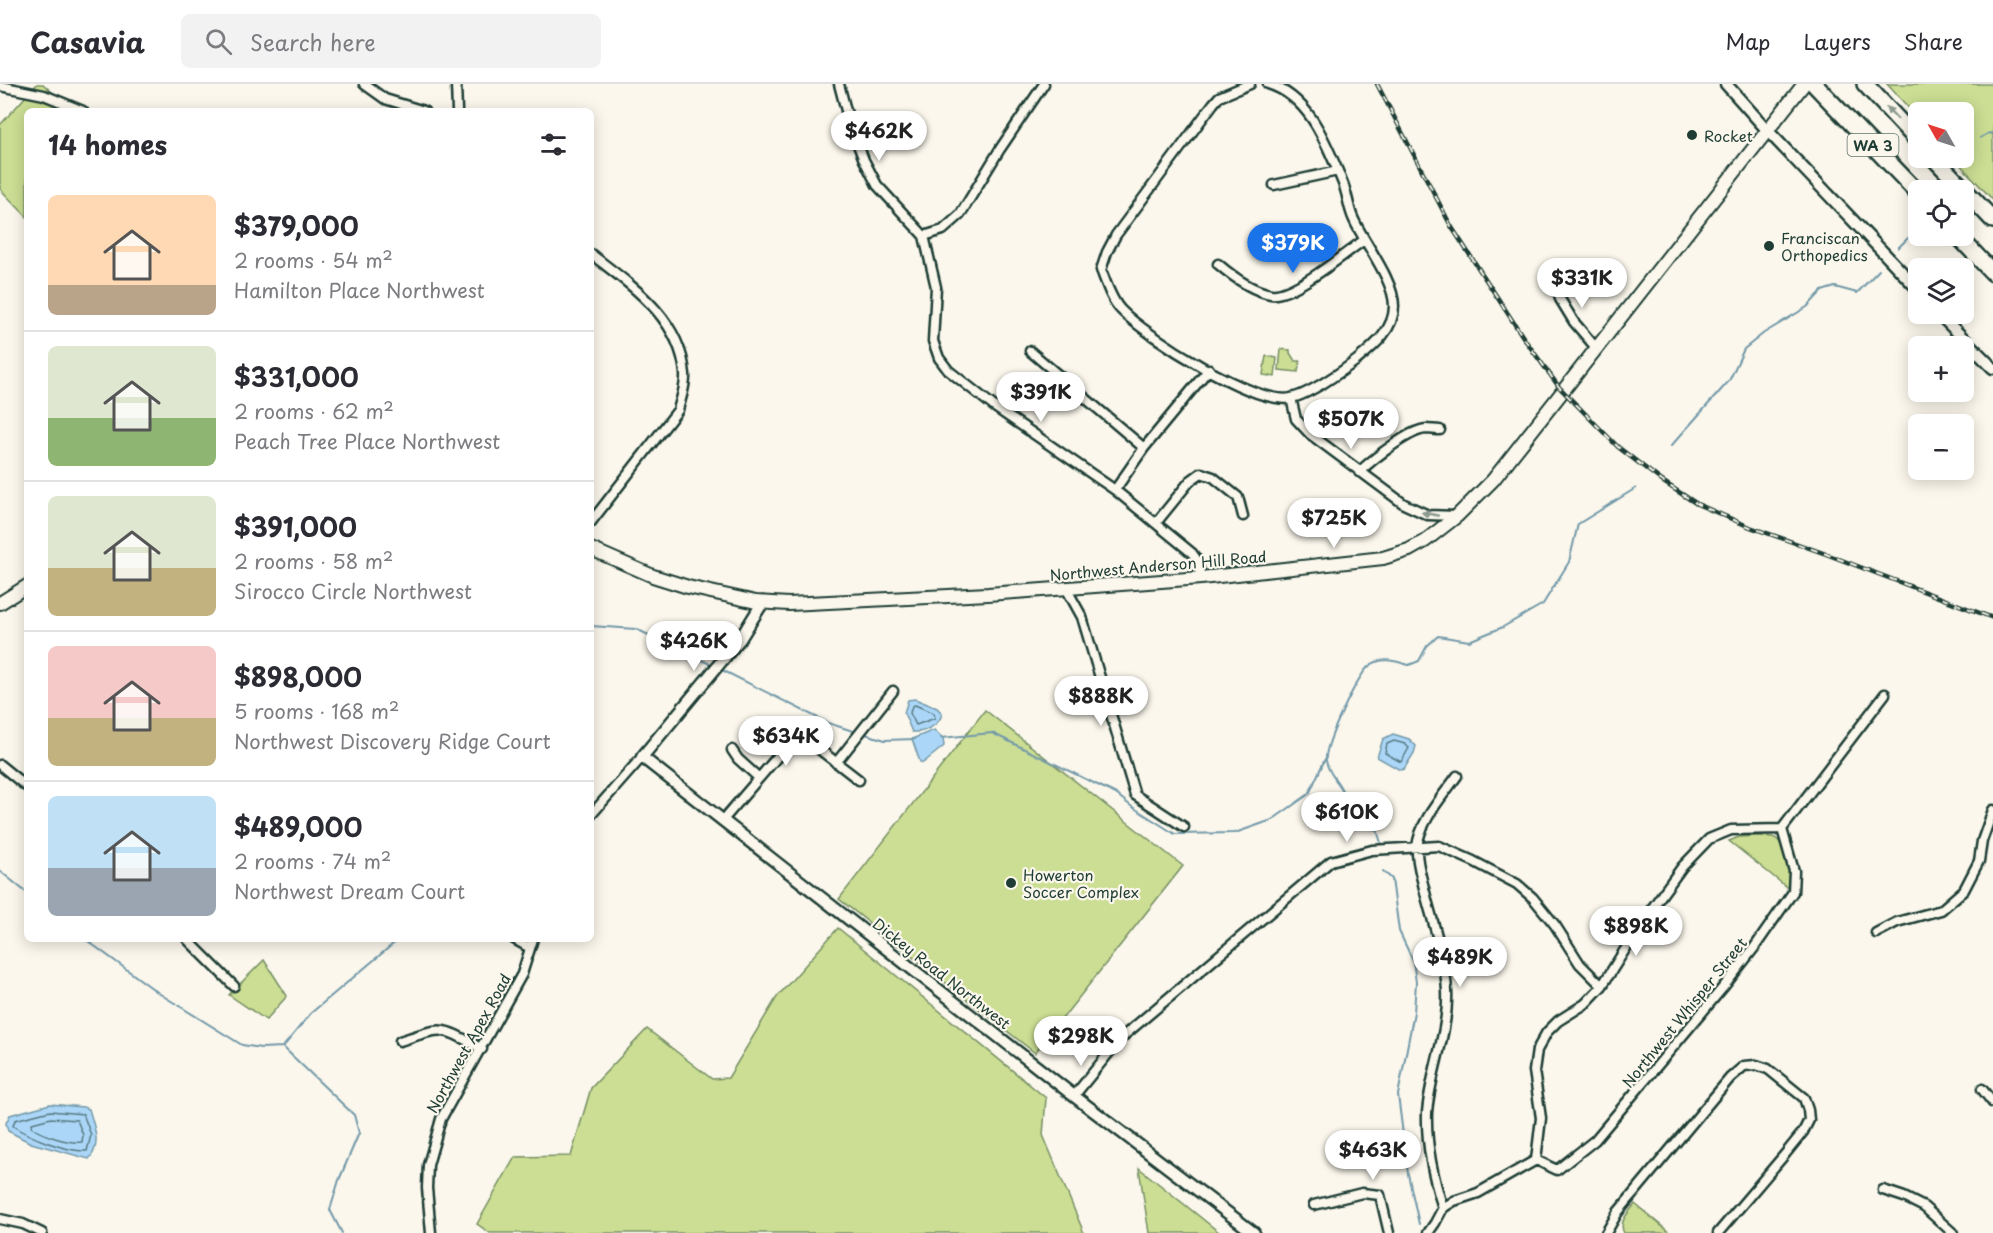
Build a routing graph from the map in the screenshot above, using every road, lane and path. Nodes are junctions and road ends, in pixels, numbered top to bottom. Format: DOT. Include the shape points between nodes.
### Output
graph roads {
  1 [pos="364,84"];
  2 [pos="456,84"];
  3 [pos="839,84"];
  4 [pos="1044,84"];
  5 [pos="1250,84"];
  6 [pos="1268,84"];
  7 [pos="1725,84"];
  8 [pos="1804,84"];
  9 [pos="1814,84"];
  10 [pos="1865,84"];
  11 [pos="0,86"];
  12 [pos="76,108"];
  13 [pos="414,108"];
  14 [pos="456,108"];
  15 [pos="1908,130"];
  16 [pos="1768,131"];
  17 [pos="1944,168"];
  18 [pos="1338,171"];
  19 [pos="1908,182"];
  20 [pos="1274,185"];
  21 [pos="1993,220"];
  22 [pos="924,236"];
  23 [pos="1364,240"];
  24 [pos="1967,246"];
  25 [pos="594,256"];
  26 [pos="1218,264"];
  27 [pos="1993,273"];
  28 [pos="1555,274"];
  29 [pos="1908,278"];
  30 [pos="1949,324"];
  31 [pos="1597,349"];
  32 [pos="1030,351"];
  33 [pos="1993,368"];
  34 [pos="1209,369"];
  35 [pos="1291,398"];
  36 [pos="1440,430"];
  37 [pos="1144,448"];
  38 [pos="1359,472"];
  39 [pos="1115,490"];
  40 [pos="1243,516"];
  41 [pos="1457,516"];
  42 [pos="594,518"];
  43 [pos="1156,523"];
  44 [pos="594,550"];
  45 [pos="1201,578"];
  46 [pos="24,588"];
  47 [pos="1066,588"];
  48 [pos="764,602"];
  49 [pos="0,603"];
  50 [pos="893,691"];
  51 [pos="1885,694"];
  52 [pos="732,750"];
  53 [pos="642,757"];
  54 [pos="836,763"];
  55 [pos="0,765"];
  56 [pos="1458,776"];
  57 [pos="759,778"];
  58 [pos="859,780"];
  59 [pos="24,785"];
  60 [pos="1993,810"];
  61 [pos="594,812"];
  62 [pos="723,820"];
  63 [pos="1184,827"];
  64 [pos="1782,828"];
  65 [pos="1417,848"];
  66 [pos="1876,933"];
  67 [pos="190,942"];
  68 [pos="532,943"];
  69 [pos="234,986"];
  70 [pos="1602,986"];
  71 [pos="400,1041"];
  72 [pos="482,1049"];
  73 [pos="1982,1089"];
  74 [pos="1074,1096"];
  75 [pos="1993,1103"];
  76 [pos="1536,1160"];
  77 [pos="1883,1190"];
  78 [pos="1314,1204"];
  79 [pos="1443,1208"];
  80 [pos="0,1219"];
  81 [pos="42,1233"];
  82 [pos="431,1233"];
  83 [pos="1254,1233"];
  84 [pos="1389,1233"];
  85 [pos="1428,1233"];
  86 [pos="1606,1233"];
  87 [pos="1718,1233"];
  88 [pos="1953,1233"];
  1 -- 13 [label="street" via="385,99"];
  2 -- 14 [label="street"];
  3 -- 22 [label="street" via="849,122 877,185"];
  4 -- 22 [label="street" via="960,215 943,230"];
  5 -- 34 [label="street" via="1219,97 1213,104 1116,235 1101,270 1119,308 1133,321"];
  6 -- 18 [label="street" via="1301,102"];
  7 -- 16 [label="street"];
  8 -- 16 [label="main road, Northwest Anderson Hill Road"];
  9 -- 19 [label="highway, WA 3"];
  15 -- 10 [label="highway, WA 3, one-way"];
  11 -- 12 [label="street" via="44,95"];
  16 -- 29 [label="street"];
  16 -- 31 [label="main road, Northwest Anderson Hill Road"];
  17 -- 21 [label="highway"];
  18 -- 20 [label="street"];
  18 -- 23 [label="street"];
  22 -- 39 [label="street" via="936,287 933,341 948,370"];
  23 -- 26 [label="street" via="1283,293 1256,289"];
  23 -- 35 [label="street" via="1394,305 1387,331 1354,363"];
  24 -- 27 [label="highway"];
  25 -- 42 [label="street" via="654,306 680,347 685,374 678,410"];
  28 -- 31 [label="street" via="1560,299"];
  30 -- 33 [label="street"];
  31 -- 41 [label="main road, Northwest Anderson Hill Road" via="1493,480"];
  32 -- 37 [label="street"];
  34 -- 35 [label="street" via="1269,398"];
  34 -- 37 [label="street"];
  35 -- 38 [label="street" via="1296,419"];
  36 -- 38 [label="street" via="1424,429 1409,436 1377,455"];
  37 -- 39 [label="street"];
  41 -- 38 [label="street, one-way" via="1428,515 1404,504"];
  39 -- 43 [label="street"];
  40 -- 43 [label="street" via="1238,497 1213,477 1201,473 1190,480"];
  41 -- 45 [label="main road, Northwest Anderson Hill Road" via="1419,545 1383,558"];
  43 -- 45 [label="street" via="1192,553"];
  44 -- 48 [label="main road, Northwest Anderson Hill Road" via="663,579"];
  45 -- 47 [label="main road, Northwest Anderson Hill Road"];
  46 -- 49 [label="main road"];
  47 -- 48 [label="main road, Northwest Anderson Hill Road" via="789,604"];
  47 -- 63 [label="street" via="1082,617 1136,795"];
  48 -- 53 [label="street" via="740,639"];
  50 -- 54 [label="street"];
  51 -- 64 [label="street"];
  52 -- 57 [label="street"];
  53 -- 61 [label="street"];
  53 -- 62 [label="street, Dickey Road Northwest"];
  54 -- 57 [label="street" via="814,746 796,742 784,749"];
  54 -- 58 [label="street"];
  55 -- 59 [label="street"];
  56 -- 65 [label="street" via="1433,809"];
  57 -- 62 [label="street"];
  60 -- 66 [label="street" via="1979,861 1964,890 1941,910 1897,922"];
  62 -- 74 [label="street, Dickey Road Northwest"];
  64 -- 70 [label="street" via="1731,830 1709,839 1682,867"];
  64 -- 76 [label="street, Northwest Whisper Street" via="1794,871 1793,892 1754,948 1595,1140 1557,1170"];
  65 -- 70 [label="street" via="1439,846 1517,884 1533,898 1580,964"];
  65 -- 74 [label="street" via="1372,850 1331,861 1121,1038"];
  65 -- 79 [label="street" via="1447,993 1427,1112 1431,1167"];
  67 -- 69 [label="street"];
  68 -- 72 [label="street, Northwest Apex Road" via="522,974"];
  70 -- 76 [label="street" via="1585,1004 1558,1021 1537,1050 1534,1071 1541,1118"];
  71 -- 72 [label="street" via="440,1029"];
  72 -- 82 [label="street, Northwest Apex Road" via="441,1119 428,1165"];
  73 -- 75 [label="street"];
  74 -- 83 [label="street, Dickey Road Northwest"];
  76 -- 79 [label="street"];
  77 -- 88 [label="street" via="1924,1207"];
  78 -- 84 [label="street" via="1362,1193 1380,1195"];
  79 -- 85 [label="street"];
  80 -- 81 [label="street"];
  86 -- 87 [label="street" via="1618,1212 1730,1078 1744,1066 1756,1065 1768,1069 1804,1098 1809,1120"];
}
